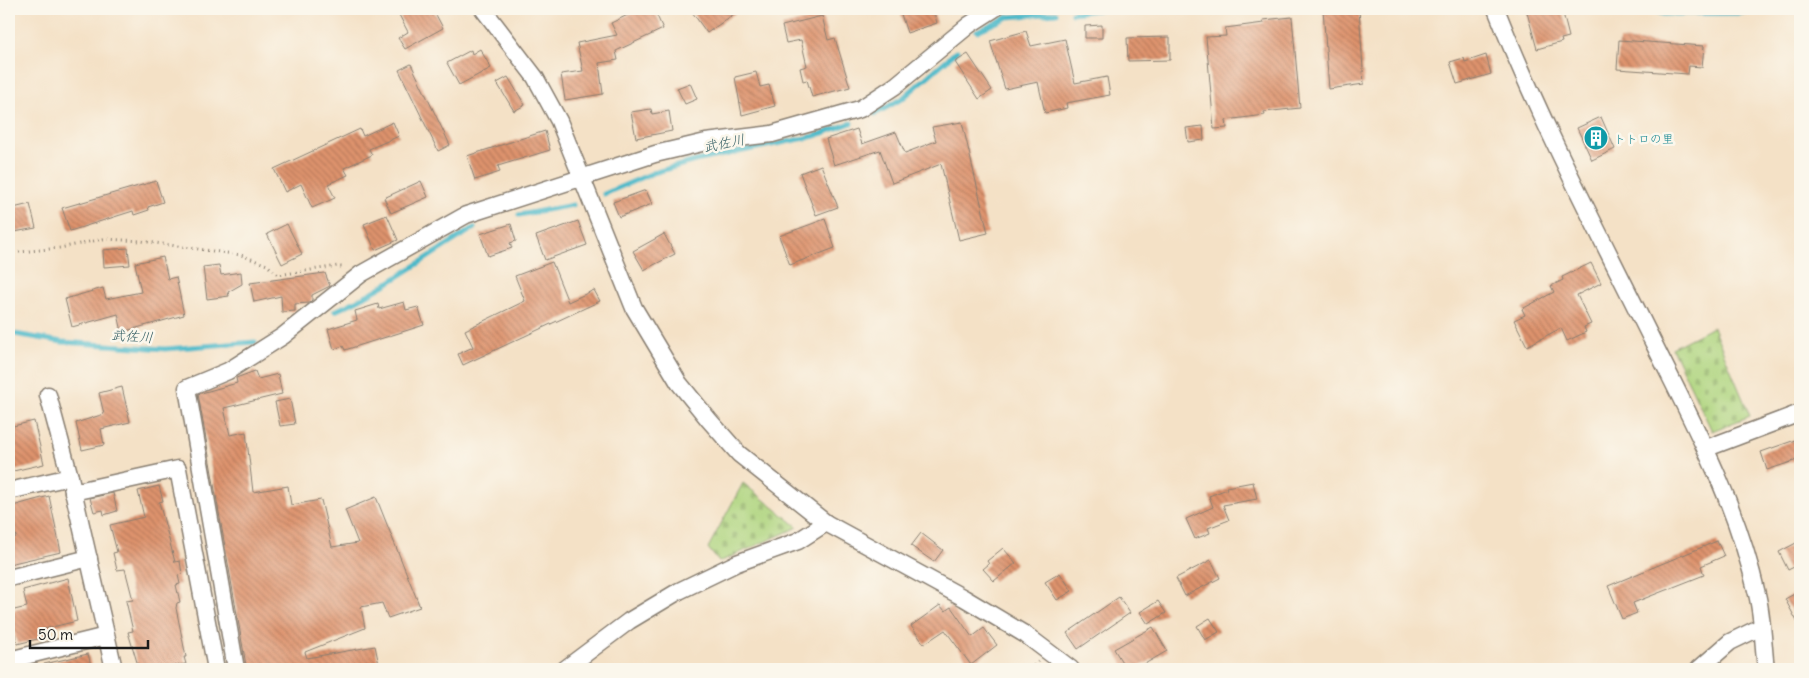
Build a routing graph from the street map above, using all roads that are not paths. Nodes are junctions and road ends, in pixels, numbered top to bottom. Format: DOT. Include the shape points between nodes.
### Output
graph roads {
  1 [pos="483,9"];
  2 [pos="994,9"];
  3 [pos="1496,9"];
  4 [pos="583,177"];
  5 [pos="48,395"];
  6 [pos="1800,413"];
  7 [pos="1707,448"];
  8 [pos="72,485"];
  9 [pos="9,491"];
  10 [pos="826,523"];
  11 [pos="89,558"];
  12 [pos="9,578"];
  13 [pos="1761,627"];
  14 [pos="106,636"];
  15 [pos="9,660"];
  16 [pos="114,669"];
  17 [pos="216,669"];
  18 [pos="236,669"];
  19 [pos="565,669"];
  20 [pos="1071,669"];
  21 [pos="1699,669"];
  22 [pos="1766,669"];
  1 -- 4 [label="street" via="535,77"];
  2 -- 4 [label="street" via="969,25 895,86 860,108 772,134 689,146"];
  3 -- 7 [label="street" via="1516,60 1580,194"];
  4 -- 10 [label="street" via="634,308 679,383 740,454"];
  4 -- 18 [label="street" via="466,215 361,274 284,336 228,371 187,388"];
  5 -- 8 [label="street"];
  6 -- 7 [label="street"];
  7 -- 13 [label="street" via="1731,503 1758,596"];
  8 -- 9 [label="street"];
  8 -- 11 [label="street"];
  8 -- 17 [label="street" via="178,469"];
  10 -- 19 [label="street" via="798,541 737,563 679,591 629,621"];
  10 -- 20 [label="street" via="964,598 1026,635"];
  11 -- 12 [label="street"];
  11 -- 14 [label="street"];
  13 -- 21 [label="street" via="1730,642"];
  13 -- 22 [label="street"];
  14 -- 15 [label="street"];
  14 -- 16 [label="street"];
}
